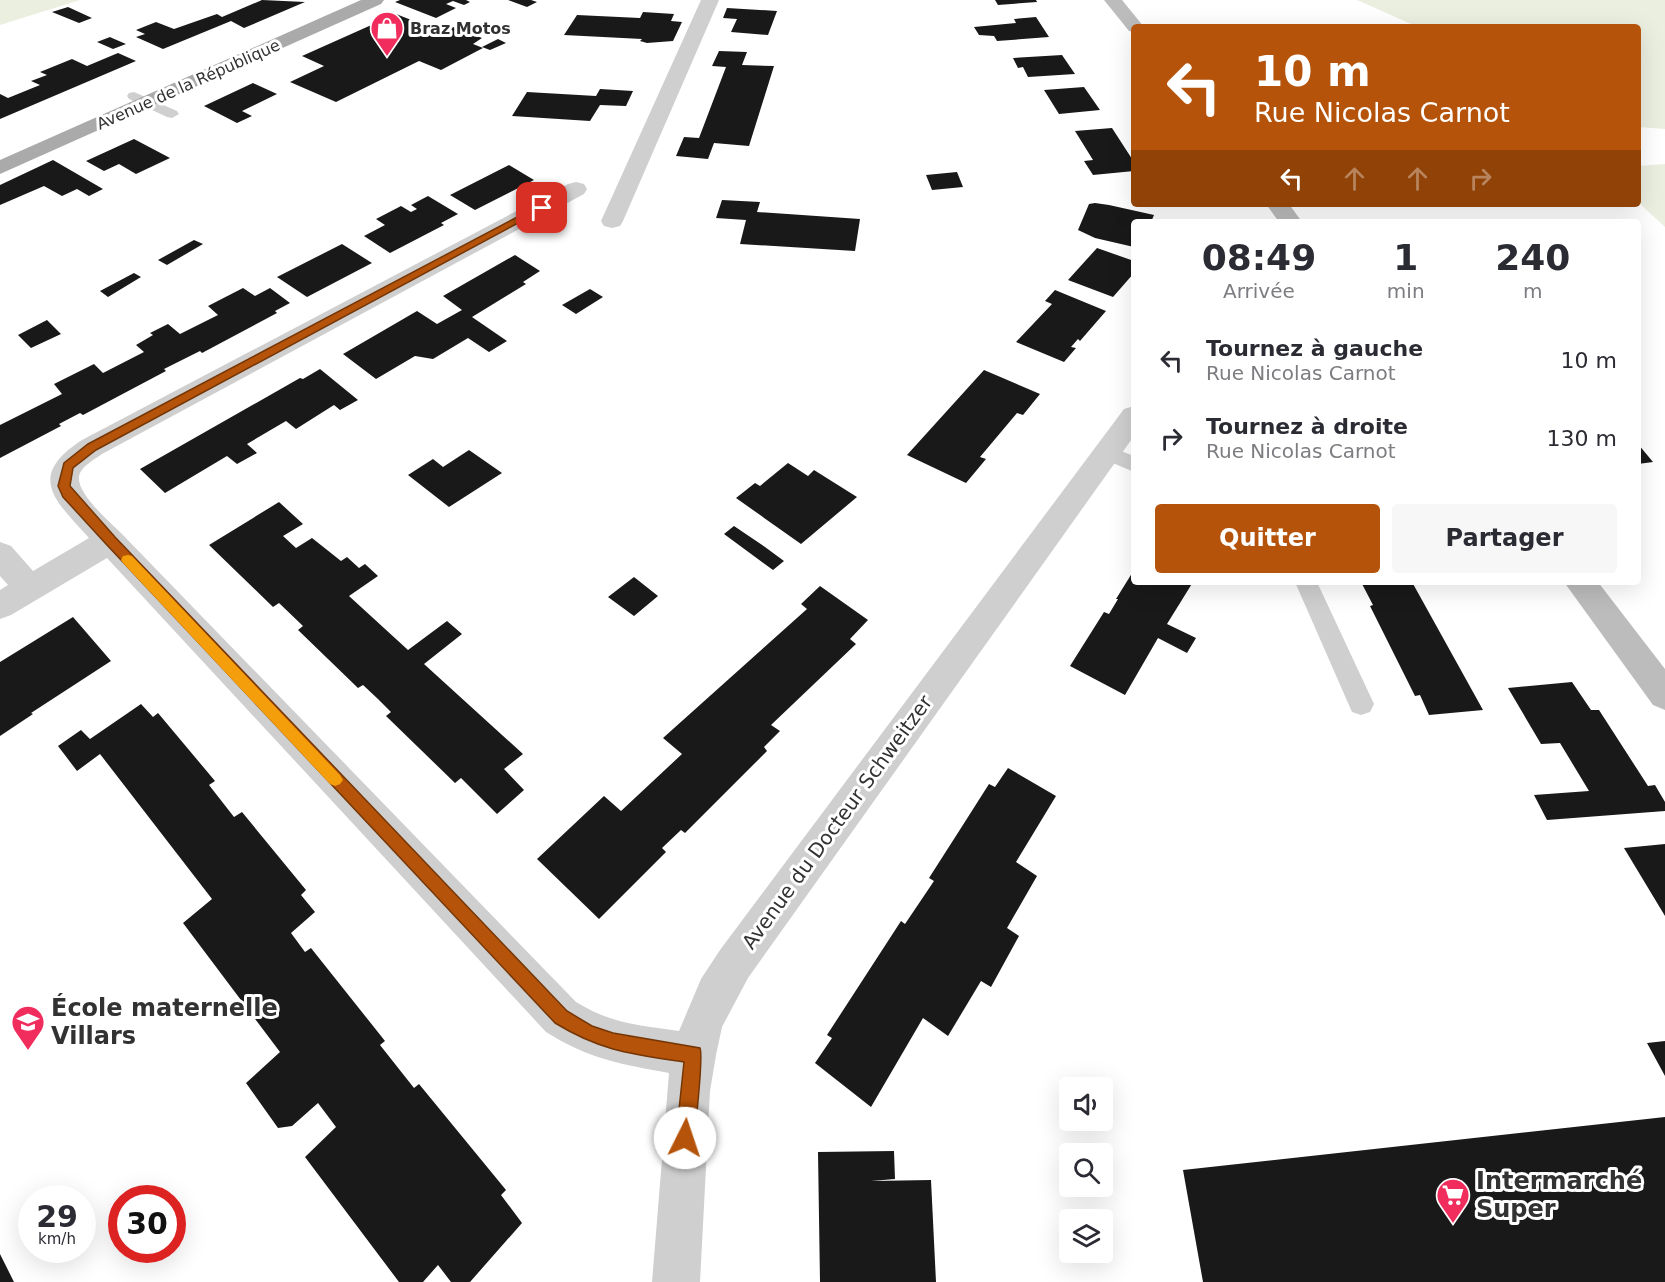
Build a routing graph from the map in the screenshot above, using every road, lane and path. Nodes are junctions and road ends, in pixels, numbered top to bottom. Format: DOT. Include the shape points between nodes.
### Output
graph roads {
  1 [pos="350,0"];
  2 [pos="375,0"];
  3 [pos="710,0"];
  4 [pos="1113,0"];
  5 [pos="1133,24"];
  6 [pos="140,99"];
  7 [pos="172,114"];
  8 [pos="0,155"];
  9 [pos="0,168"];
  10 [pos="576,189"];
  11 [pos="1279,207"];
  12 [pos="1289,219"];
  13 [pos="612,221"];
  14 [pos="1131,426"];
  15 [pos="1121,458"];
  16 [pos="110,541"];
  17 [pos="0,554"];
  18 [pos="1307,585"];
  19 [pos="1582,585"];
  20 [pos="29,588"];
  21 [pos="0,606"];
  22 [pos="1665,695"];
  23 [pos="1361,704"];
  24 [pos="694,1055"];
  25 [pos="676,1282"];
  1 -- 6 [label="main road, Avenue de la République"];
  2 -- 6 [label="main road, Avenue de la République"];
  3 -- 13 [label="street"];
  4 -- 5 [label="main road"];
  6 -- 7 [label="lane"];
  6 -- 8 [label="main road, Avenue de la République"];
  6 -- 9 [label="main road, Avenue de la République"];
  10 -- 16 [label="street" via="78,457 68,466 64,486 67,494"];
  11 -- 12 [label="main road"];
  14 -- 15 [label="street, Avenue du Docteur Schweitzer"];
  15 -- 24 [label="street, Avenue du Docteur Schweitzer" via="734,964 702,1023"];
  16 -- 20 [label="street"];
  16 -- 24 [label="street" via="561,1017 587,1033 613,1042"];
  17 -- 20 [label="street"];
  18 -- 23 [label="lane"];
  19 -- 22 [label="main road"];
  20 -- 21 [label="street"];
  24 -- 25 [label="street, Avenue du Docteur Schweitzer" via="688,1091"];
}
